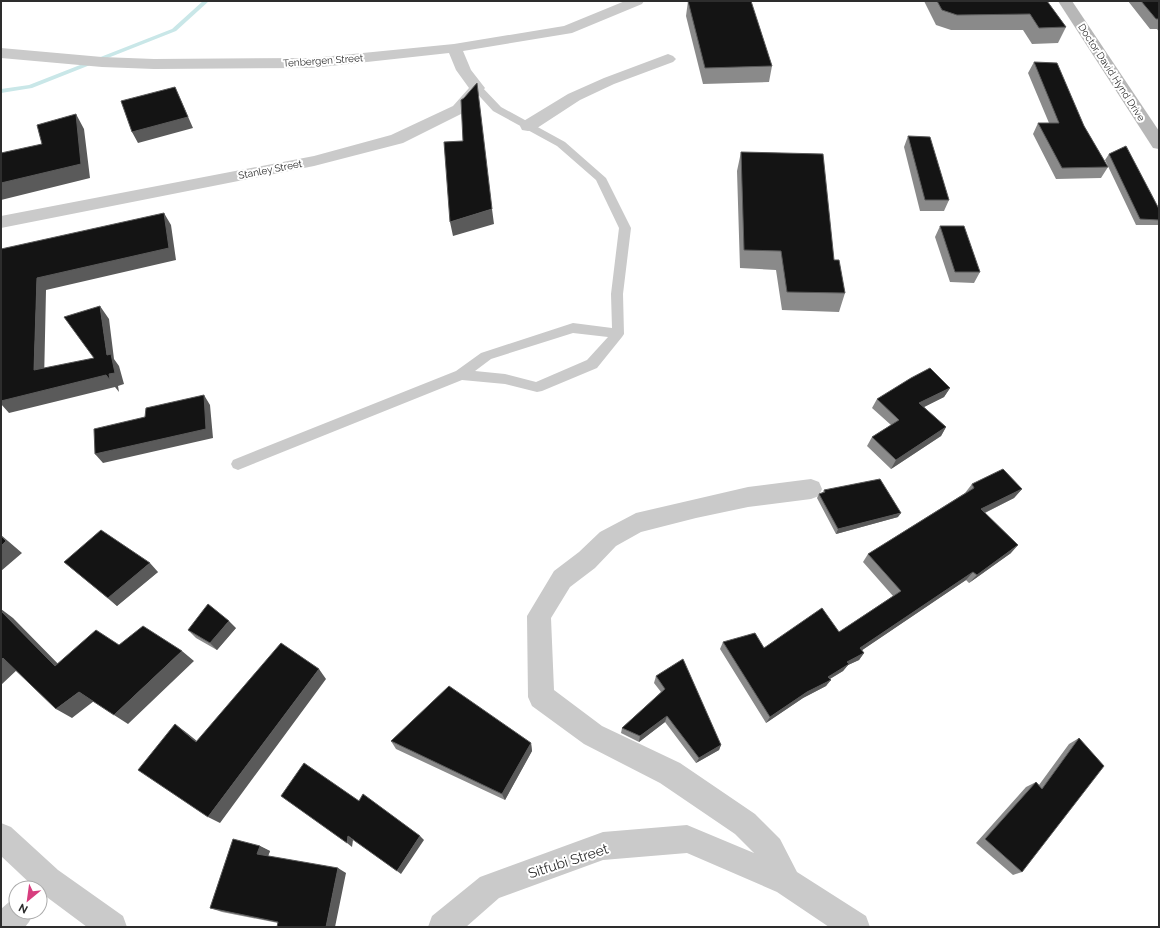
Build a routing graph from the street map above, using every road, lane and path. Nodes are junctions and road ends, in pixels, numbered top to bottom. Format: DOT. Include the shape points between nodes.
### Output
graph roads {
  1 [pos="637,1"];
  2 [pos="1065,1"];
  3 [pos="454,48"];
  4 [pos="1,53"];
  5 [pos="668,59"];
  6 [pos="477,88"];
  7 [pos="528,126"];
  8 [pos="1159,144"];
  9 [pos="1,222"];
  10 [pos="618,334"];
  11 [pos="462,375"];
  12 [pos="238,464"];
  13 [pos="811,489"];
  14 [pos="1,837"];
  15 [pos="40,880"];
  16 [pos="787,882"];
  17 [pos="48,887"];
  18 [pos="853,926"];
  19 [pos="112,927"];
  20 [pos="443,927"];
  1 -- 3 [label="street, Tenbergen Street" via="567,30"];
  2 -- 8 [label="main road, Doctor David Hynd Drive"];
  3 -- 4 [label="street, Tenbergen Street" via="312,63 154,64"];
  3 -- 6 [label="street" via="464,70"];
  5 -- 7 [label="street" via="574,97"];
  6 -- 7 [label="lane" via="497,109"];
  6 -- 9 [label="street, Stanley Street" via="459,109 397,139 314,161"];
  7 -- 10 [label="lane" via="561,144 601,178 625,228 617,294"];
  10 -- 11 [label="lane" via="573,328 486,356"];
  10 -- 11 [label="lane" via="592,364 537,387 505,379"];
  11 -- 12 [label="lane"];
  13 -- 16 [label="street" via="748,497 636,523 608,539 587,560 562,579 539,616 541,697 593,735 670,773 745,824 770,849"];
  14 -- 15 [label="street"];
  16 -- 18 [label="street, Sitfubi Street"];
  16 -- 20 [label="street, Sitfubi Street" via="687,839 604,846 490,887"];
  17 -- 19 [label="street"];
}
